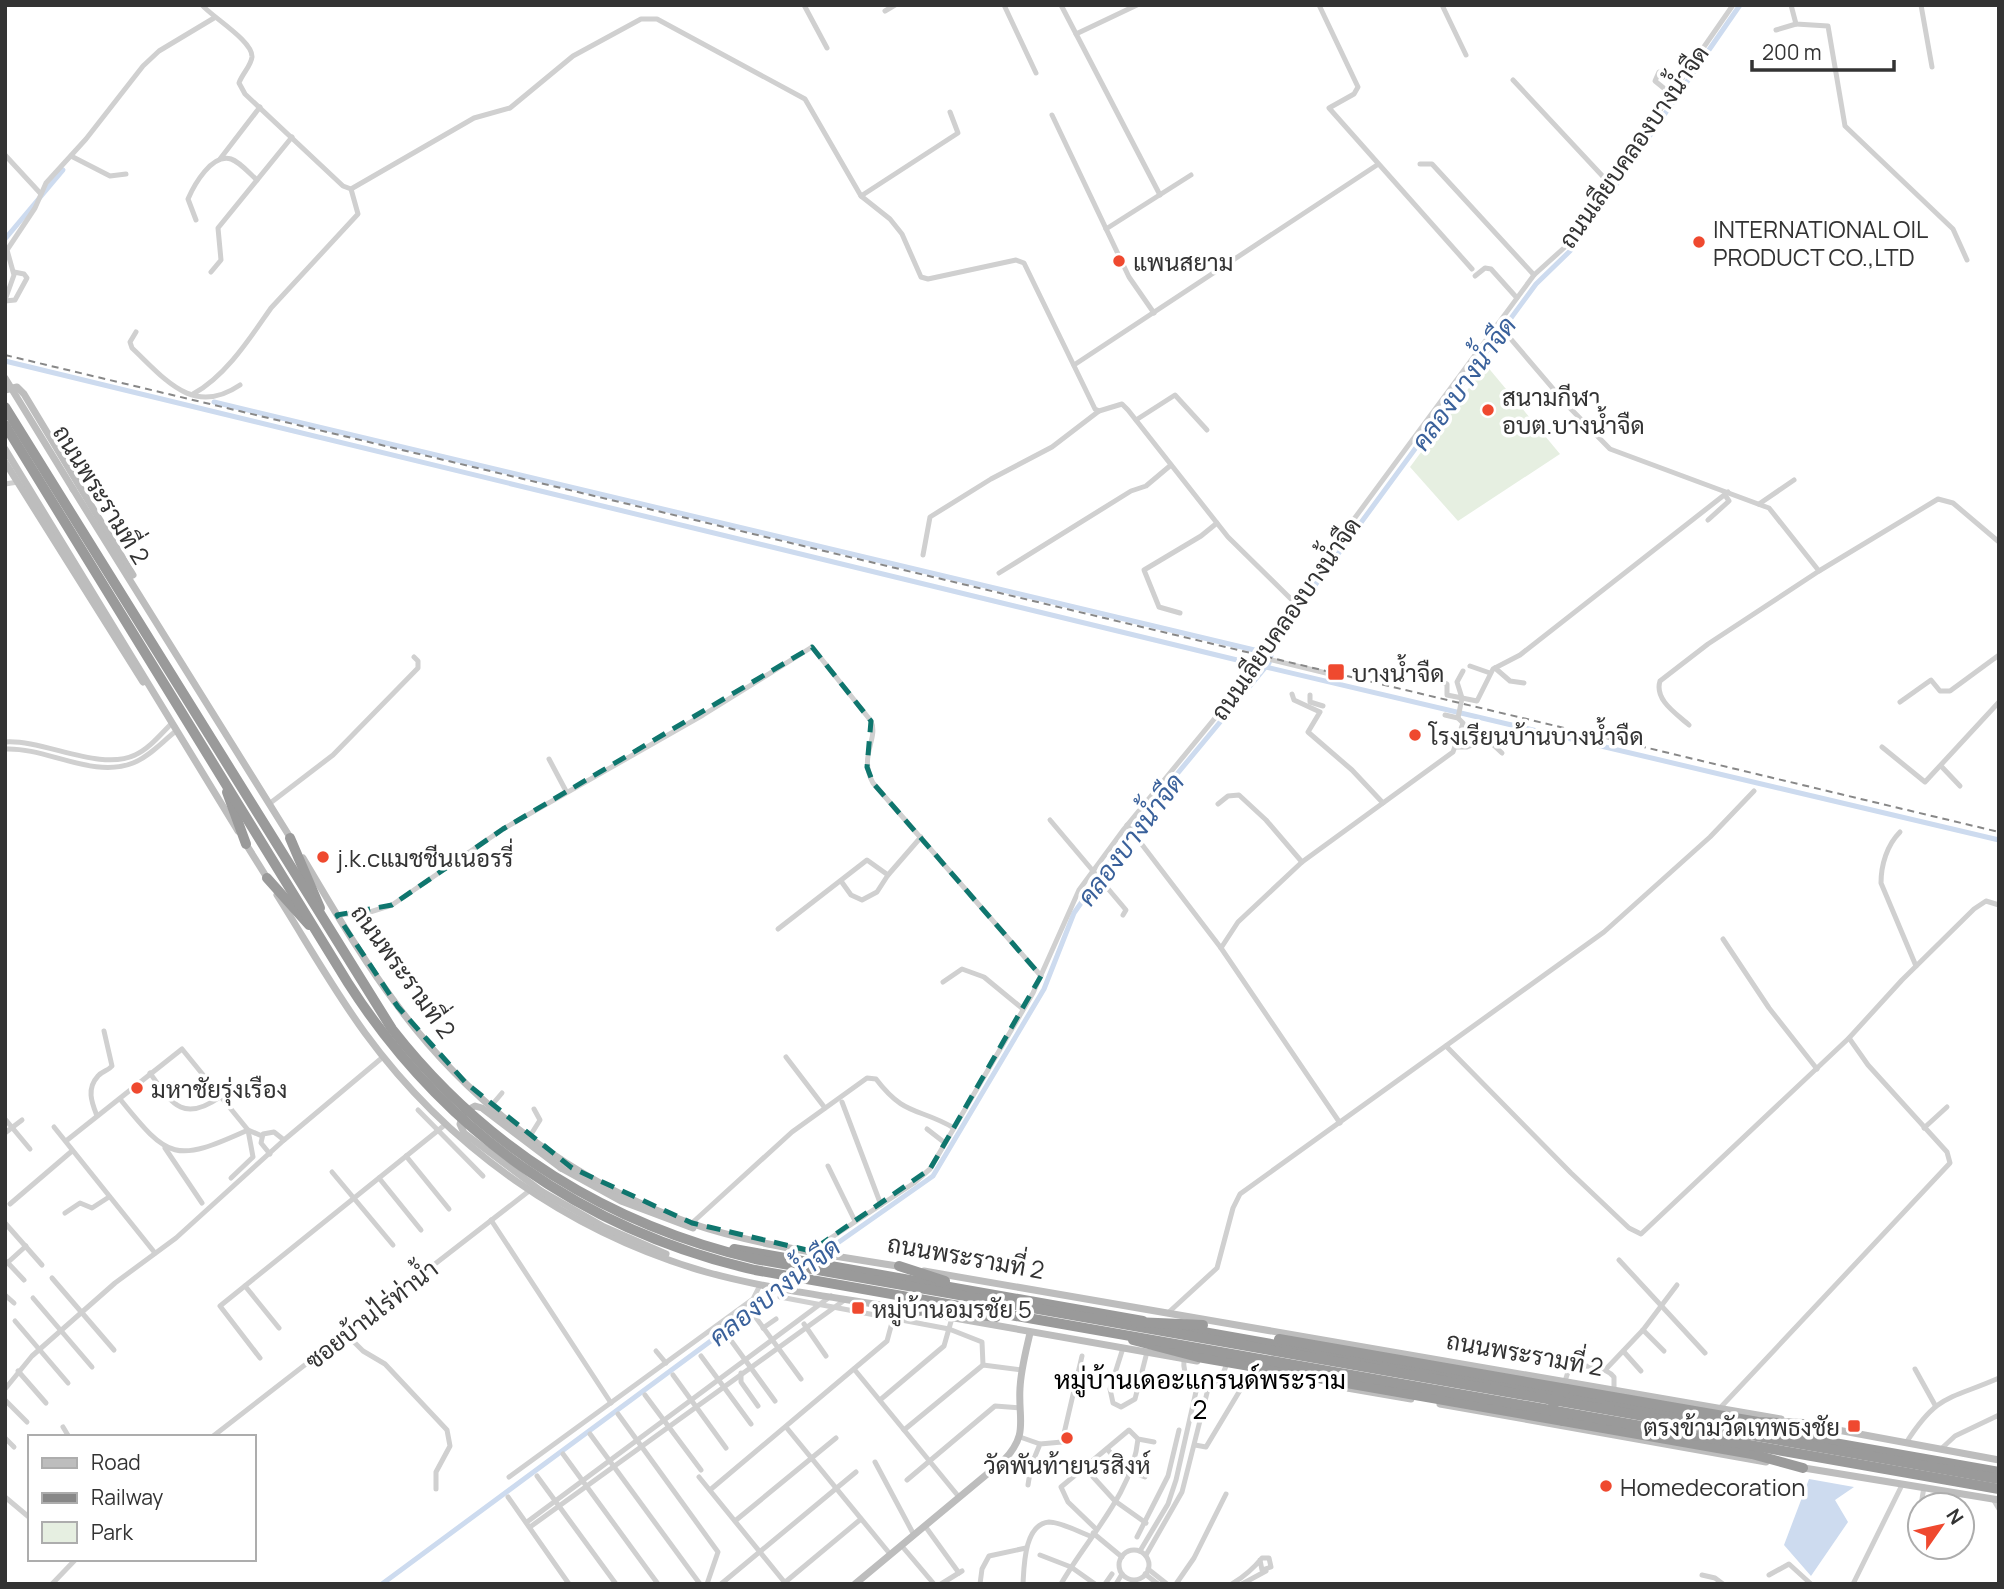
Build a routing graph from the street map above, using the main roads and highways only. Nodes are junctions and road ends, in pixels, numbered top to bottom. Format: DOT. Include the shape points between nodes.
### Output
graph roads {
  1 [pos="5,379"];
  2 [pos="5,390"];
  3 [pos="5,399"];
  4 [pos="5,407"];
  5 [pos="5,427"];
  6 [pos="5,449"];
  7 [pos="5,462"];
  8 [pos="68,491"];
  9 [pos="157,622"];
  10 [pos="161,704"];
  11 [pos="225,786"];
  12 [pos="290,838"];
  13 [pos="246,844"];
  14 [pos="267,878"];
  15 [pos="327,923"];
  16 [pos="314,931"];
  17 [pos="738,1236"];
  18 [pos="899,1266"];
  19 [pos="725,1277"];
  20 [pos="1012,1298"];
  21 [pos="912,1311"];
  22 [pos="1013,1314"];
  23 [pos="1109,1327"];
  24 [pos="1030,1333"];
  25 [pos="1565,1385"];
  26 [pos="1563,1421"];
  27 [pos="1758,1422"];
  28 [pos="1803,1424"];
  29 [pos="1800,1437"];
  30 [pos="1797,1452"];
  31 [pos="1752,1454"];
  32 [pos="1999,1460"];
  33 [pos="1803,1468"];
  34 [pos="1999,1472"];
  35 [pos="1999,1479"];
  36 [pos="1997,1494"];
  37 [pos="855,1584"];
  1 -- 8 [label="main road, ถนนพระรามที่ 2, bridge"];
  2 -- 9 [label="main road" via="13,386 24,394"];
  3 -- 8 [label="highway, ถนนพระรามที่ 2, bridge"];
  4 -- 23 [label="highway, bridge" via="374,1005 418,1061 487,1129 594,1202 695,1244"];
  5 -- 11 [label="highway, ถนนพระรามที่ 2, bridge"];
  5 -- 23 [label="highway, bridge" via="363,1006 425,1084 487,1142 588,1209 700,1256 754,1270"];
  6 -- 10 [label="main road"];
  7 -- 10 [label="main road" via="126,657"];
  8 -- 9 [label="main road, ถนนพระรามที่ 2"];
  8 -- 15 [label="highway, ถนนพระรามที่ 2"];
  9 -- 12 [label="main road, ถนนพระรามที่ 2"];
  10 -- 13 [label="main road"];
  11 -- 13 [label="highway"];
  11 -- 16 [label="highway, ถนนพระรามที่ 2"];
  12 -- 15 [label="highway"];
  12 -- 17 [label="main road, ถนนพระรามที่ 2" via="398,1007 491,1106 593,1180 692,1223"];
  13 -- 14 [label="main road"];
  14 -- 16 [label="highway"];
  14 -- 19 [label="main road" via="337,993 383,1057 446,1124 558,1209 628,1244"];
  15 -- 20 [label="highway, ถนนพระรามที่ 2" via="383,1013 463,1104 522,1154 583,1193 656,1227 734,1249"];
  16 -- 22 [label="highway, ถนนพระรามที่ 2, bridge" via="375,1026 415,1075 460,1120 564,1198 637,1234 708,1257"];
  17 -- 18 [label="main road, ถนนพระรามที่ 2"];
  17 -- 19 [label="main road, bridge" via="698,1230 607,1195 561,1168 482,1108 464,1112 460,1124 464,1133 541,1191 619,1234"];
  18 -- 20 [label="highway"];
  18 -- 25 [label="main road, ถนนพระรามที่ 2"];
  19 -- 21 [label="main road"];
  20 -- 29 [label="highway, ถนนพระรามที่ 2"];
  21 -- 22 [label="highway" via="995,1317"];
  21 -- 24 [label="main road"];
  22 -- 30 [label="highway, ถนนพระรามที่ 2"];
  23 -- 25 [label="highway, bridge" via="1203,1325"];
  23 -- 26 [label="highway, bridge" via="1198,1357"];
  23 -- 35 [label="highway, bridge"];
  23 -- 36 [label="highway, bridge"];
  24 -- 33 [label="main road"];
  24 -- 37 [label="main road" via="1022,1370 1020,1437 1006,1457"];
  25 -- 26 [label="highway, bridge" via="1552,1405"];
  25 -- 27 [label="highway"];
  25 -- 28 [label="main road, ถนนพระรามที่ 2"];
  26 -- 31 [label="highway"];
  27 -- 28 [label="highway"];
  27 -- 29 [label="highway"];
  28 -- 32 [label="main road, ถนนพระรามที่ 2"];
  29 -- 34 [label="highway, ถนนพระรามที่ 2"];
  30 -- 31 [label="highway"];
  30 -- 36 [label="highway, ถนนพระรามที่ 2"];
  31 -- 33 [label="highway"];
  33 -- 36 [label="main road" via="1902,1485"];
}
